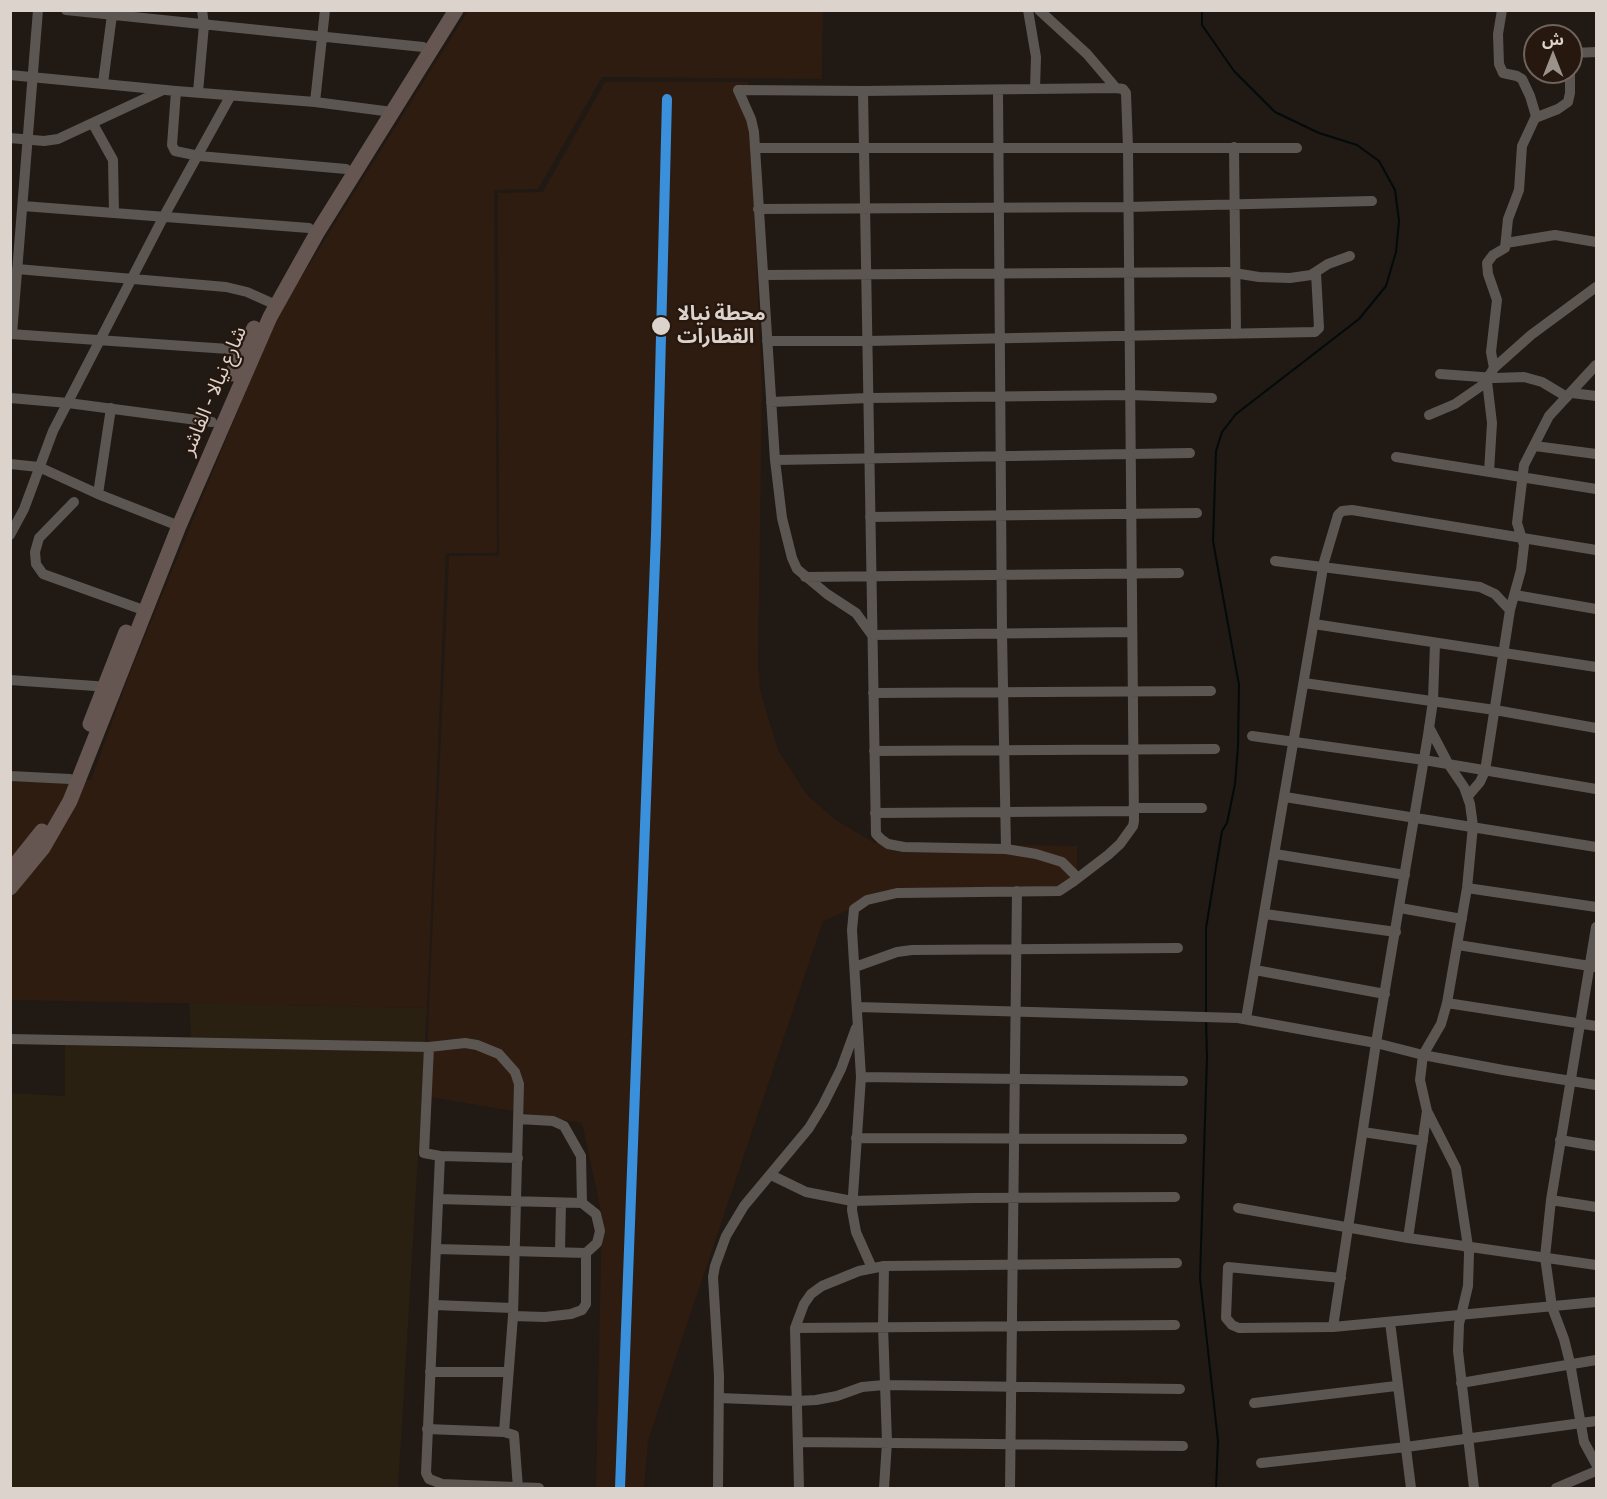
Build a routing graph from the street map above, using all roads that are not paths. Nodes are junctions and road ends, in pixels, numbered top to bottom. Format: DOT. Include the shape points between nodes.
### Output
graph roads {
  1 [pos="38,10"];
  2 [pos="66,10"];
  3 [pos="202,10"];
  4 [pos="325,10"];
  5 [pos="446,10"];
  6 [pos="456,10"];
  7 [pos="1028,10"];
  8 [pos="1040,10"];
  9 [pos="1502,10"];
  10 [pos="112,15"];
  11 [pos="204,25"];
  12 [pos="322,35"];
  13 [pos="436,35"];
  14 [pos="423,47"];
  15 [pos="10,75"];
  16 [pos="32,77"];
  17 [pos="104,83"];
  18 [pos="1570,84"];
  19 [pos="1116,88"];
  20 [pos="1035,89"];
  21 [pos="163,90"];
  22 [pos="998,90"];
  23 [pos="176,91"];
  24 [pos="863,91"];
  25 [pos="198,92"];
  26 [pos="231,95"];
  27 [pos="315,102"];
  28 [pos="387,111"];
  29 [pos="1535,118"];
  30 [pos="93,124"];
  31 [pos="10,138"];
  32 [pos="27,139"];
  33 [pos="1234,147"];
  34 [pos="756,148"];
  35 [pos="999,148"];
  36 [pos="1128,148"];
  37 [pos="1297,148"];
  38 [pos="864,150"];
  39 [pos="200,156"];
  40 [pos="346,169"];
  41 [pos="1372,201"];
  42 [pos="1234,205"];
  43 [pos="23,206"];
  44 [pos="1128,207"];
  45 [pos="998,208"];
  46 [pos="759,209"];
  47 [pos="865,209"];
  48 [pos="114,213"];
  49 [pos="164,216"];
  50 [pos="309,228"];
  51 [pos="1596,242"];
  52 [pos="1506,243"];
  53 [pos="1350,256"];
  54 [pos="17,270"];
  55 [pos="1129,272"];
  56 [pos="999,273"];
  57 [pos="1235,273"];
  58 [pos="1316,273"];
  59 [pos="866,274"];
  60 [pos="764,275"];
  61 [pos="132,278"];
  62 [pos="1596,287"];
  63 [pos="272,303"];
  64 [pos="11,334"];
  65 [pos="1236,334"];
  66 [pos="1129,336"];
  67 [pos="1000,338"];
  68 [pos="99,341"];
  69 [pos="767,341"];
  70 [pos="867,341"];
  71 [pos="243,350"];
  72 [pos="1596,365"];
  73 [pos="1440,374"];
  74 [pos="1490,376"];
  75 [pos="1130,395"];
  76 [pos="1570,395"];
  77 [pos="1596,396"];
  78 [pos="1000,397"];
  79 [pos="10,398"];
  80 [pos="868,398"];
  81 [pos="1212,398"];
  82 [pos="771,402"];
  83 [pos="68,403"];
  84 [pos="111,408"];
  85 [pos="1429,415"];
  86 [pos="212,422"];
  87 [pos="1535,446"];
  88 [pos="1190,453"];
  89 [pos="1130,454"];
  90 [pos="1596,454"];
  91 [pos="1001,456"];
  92 [pos="1396,457"];
  93 [pos="869,458"];
  94 [pos="775,460"];
  95 [pos="10,464"];
  96 [pos="39,467"];
  97 [pos="1489,472"];
  98 [pos="1521,477"];
  99 [pos="1596,489"];
  100 [pos="98,494"];
  101 [pos="74,502"];
  102 [pos="1131,513"];
  103 [pos="1197,513"];
  104 [pos="1001,514"];
  105 [pos="870,517"];
  106 [pos="174,525"];
  107 [pos="12,528"];
  108 [pos="1522,538"];
  109 [pos="1596,550"];
  110 [pos="1275,561"];
  111 [pos="1323,568"];
  112 [pos="1179,573"];
  113 [pos="1131,574"];
  114 [pos="1001,575"];
  115 [pos="805,577"];
  116 [pos="871,577"];
  117 [pos="1515,595"];
  118 [pos="141,609"];
  119 [pos="1596,609"];
  120 [pos="1510,610"];
  121 [pos="1314,624"];
  122 [pos="1132,632"];
  123 [pos="1002,633"];
  124 [pos="872,634"];
  125 [pos="1435,643"];
  126 [pos="1503,653"];
  127 [pos="1596,668"];
  128 [pos="10,680"];
  129 [pos="1304,683"];
  130 [pos="110,687"];
  131 [pos="1002,691"];
  132 [pos="1132,691"];
  133 [pos="1211,691"];
  134 [pos="873,693"];
  135 [pos="1433,701"];
  136 [pos="1495,710"];
  137 [pos="1429,727"];
  138 [pos="1596,728"];
  139 [pos="1252,736"];
  140 [pos="1294,742"];
  141 [pos="1215,749"];
  142 [pos="874,751"];
  143 [pos="1004,751"];
  144 [pos="1133,751"];
  145 [pos="85,752"];
  146 [pos="1424,760"];
  147 [pos="1449,765"];
  148 [pos="1485,771"];
  149 [pos="10,776"];
  150 [pos="70,779"];
  151 [pos="1596,789"];
  152 [pos="1468,796"];
  153 [pos="1285,797"];
  154 [pos="1202,808"];
  155 [pos="1133,809"];
  156 [pos="59,812"];
  157 [pos="1005,812"];
  158 [pos="874,813"];
  159 [pos="1414,819"];
  160 [pos="1473,826"];
  161 [pos="1596,847"];
  162 [pos="1006,849"];
  163 [pos="1275,854"];
  164 [pos="27,860"];
  165 [pos="10,871"];
  166 [pos="1406,875"];
  167 [pos="1078,878"];
  168 [pos="10,888"];
  169 [pos="1467,888"];
  170 [pos="1017,891"];
  171 [pos="1596,907"];
  172 [pos="1400,908"];
  173 [pos="1265,914"];
  174 [pos="1462,919"];
  175 [pos="1596,927"];
  176 [pos="1396,932"];
  177 [pos="1458,945"];
  178 [pos="1178,948"];
  179 [pos="1017,949"];
  180 [pos="855,967"];
  181 [pos="1594,967"];
  182 [pos="1255,970"];
  183 [pos="1385,994"];
  184 [pos="1447,1003"];
  185 [pos="858,1007"];
  186 [pos="1016,1012"];
  187 [pos="1246,1019"];
  188 [pos="858,1022"];
  189 [pos="1581,1024"];
  190 [pos="1596,1026"];
  191 [pos="10,1039"];
  192 [pos="1376,1043"];
  193 [pos="429,1047"];
  194 [pos="1424,1055"];
  195 [pos="861,1077"];
  196 [pos="1015,1079"];
  197 [pos="1183,1081"];
  198 [pos="1572,1082"];
  199 [pos="1596,1085"];
  200 [pos="1427,1111"];
  201 [pos="519,1119"];
  202 [pos="1363,1132"];
  203 [pos="856,1138"];
  204 [pos="1014,1139"];
  205 [pos="1182,1139"];
  206 [pos="1560,1140"];
  207 [pos="1423,1141"];
  208 [pos="1596,1146"];
  209 [pos="440,1155"];
  210 [pos="518,1158"];
  211 [pos="771,1175"];
  212 [pos="1175,1197"];
  213 [pos="1013,1198"];
  214 [pos="438,1199"];
  215 [pos="1551,1200"];
  216 [pos="852,1201"];
  217 [pos="517,1202"];
  218 [pos="561,1203"];
  219 [pos="582,1203"];
  220 [pos="1596,1207"];
  221 [pos="1238,1208"];
  222 [pos="1349,1228"];
  223 [pos="1408,1238"];
  224 [pos="1468,1246"];
  225 [pos="436,1249"];
  226 [pos="515,1251"];
  227 [pos="560,1252"];
  228 [pos="586,1253"];
  229 [pos="1545,1257"];
  230 [pos="1176,1263"];
  231 [pos="1012,1264"];
  232 [pos="1596,1265"];
  233 [pos="884,1266"];
  234 [pos="872,1268"];
  235 [pos="1341,1278"];
  236 [pos="1596,1302"];
  237 [pos="434,1305"];
  238 [pos="1552,1307"];
  239 [pos="513,1312"];
  240 [pos="1461,1316"];
  241 [pos="1389,1322"];
  242 [pos="1175,1325"];
  243 [pos="883,1326"];
  244 [pos="1012,1326"];
  245 [pos="1333,1327"];
  246 [pos="795,1328"];
  247 [pos="1596,1360"];
  248 [pos="1570,1364"];
  249 [pos="430,1372"];
  250 [pos="508,1372"];
  251 [pos="1461,1383"];
  252 [pos="884,1385"];
  253 [pos="1396,1386"];
  254 [pos="1011,1387"];
  255 [pos="1180,1389"];
  256 [pos="718,1398"];
  257 [pos="796,1401"];
  258 [pos="1254,1403"];
  259 [pos="1596,1421"];
  260 [pos="1580,1423"];
  261 [pos="427,1429"];
  262 [pos="504,1432"];
  263 [pos="1468,1438"];
  264 [pos="798,1442"];
  265 [pos="887,1442"];
  266 [pos="1010,1446"];
  267 [pos="1183,1446"];
  268 [pos="1406,1447"];
  269 [pos="1261,1462"];
  270 [pos="1596,1464"];
  271 [pos="1596,1471"];
  272 [pos="1589,1482"];
  273 [pos="518,1488"];
  274 [pos="539,1488"];
  275 [pos="718,1488"];
  276 [pos="799,1488"];
  277 [pos="884,1488"];
  278 [pos="1010,1488"];
  279 [pos="1411,1488"];
  280 [pos="1474,1488"];
  281 [pos="1556,1488"];
  1 -- 16 [label="street"];
  2 -- 10 [label="street"];
  3 -- 11 [label="street"];
  4 -- 12 [label="street"];
  5 -- 13 [label="highway, شارع نيالا - الفاشر"];
  6 -- 13 [label="highway, شارع نيالا - الفاشر"];
  7 -- 20 [label="street" via="1036,57"];
  8 -- 19 [label="street" via="1088,54"];
  9 -- 29 [label="street" via="1497,40 1499,64 1503,73 1522,79"];
  10 -- 11 [label="street"];
  10 -- 17 [label="street"];
  11 -- 12 [label="street"];
  11 -- 25 [label="street"];
  12 -- 14 [label="street"];
  12 -- 27 [label="street"];
  13 -- 14 [label="highway, شارع نيالا - الفاشر"];
  13 -- 28 [label="highway, شارع نيالا - الفاشر"];
  14 -- 28 [label="highway, شارع نيالا - الفاشر"];
  15 -- 16 [label="street"];
  16 -- 17 [label="street"];
  16 -- 32 [label="street"];
  17 -- 21 [label="street"];
  18 -- 29 [label="street" via="1568,102"];
  19 -- 20 [label="street"];
  19 -- 36 [label="street" via="1126,93"];
  20 -- 22 [label="street"];
  21 -- 23 [label="street"];
  21 -- 30 [label="street"];
  22 -- 24 [label="street"];
  22 -- 35 [label="street"];
  23 -- 25 [label="street"];
  23 -- 39 [label="street" via="172,145 175,152"];
  24 -- 34 [label="street" via="738,90 751,119"];
  24 -- 38 [label="street"];
  25 -- 26 [label="street"];
  26 -- 27 [label="street"];
  26 -- 39 [label="street"];
  27 -- 28 [label="street"];
  28 -- 40 [label="highway, شارع نيالا - الفاشر"];
  28 -- 63 [label="highway, شارع نيالا - الفاشر"];
  29 -- 52 [label="street" via="1522,146 1519,190 1508,219"];
  30 -- 32 [label="street" via="58,139"];
  30 -- 48 [label="street" via="113,160"];
  31 -- 32 [label="street"];
  32 -- 43 [label="street"];
  33 -- 36 [label="street"];
  33 -- 37 [label="street"];
  33 -- 42 [label="street"];
  34 -- 38 [label="street"];
  34 -- 46 [label="street"];
  35 -- 36 [label="street"];
  35 -- 38 [label="street"];
  35 -- 45 [label="street"];
  36 -- 44 [label="street"];
  38 -- 47 [label="street"];
  39 -- 40 [label="street"];
  39 -- 49 [label="street"];
  40 -- 50 [label="highway, شارع نيالا - الفاشر"];
  41 -- 42 [label="street"];
  42 -- 44 [label="street"];
  42 -- 57 [label="street"];
  43 -- 48 [label="street"];
  43 -- 54 [label="street"];
  44 -- 45 [label="street"];
  44 -- 55 [label="street"];
  45 -- 47 [label="street"];
  45 -- 56 [label="street"];
  46 -- 47 [label="street"];
  46 -- 60 [label="street"];
  47 -- 59 [label="street"];
  48 -- 49 [label="street"];
  49 -- 50 [label="street"];
  49 -- 61 [label="street"];
  50 -- 63 [label="highway, شارع نيالا - الفاشر"];
  51 -- 52 [label="street" via="1555,235"];
  52 -- 74 [label="street" via="1505,249 1487,263 1497,300"];
  53 -- 58 [label="street"];
  54 -- 61 [label="street"];
  54 -- 64 [label="street"];
  55 -- 56 [label="street"];
  55 -- 57 [label="street"];
  55 -- 66 [label="street"];
  56 -- 59 [label="street"];
  56 -- 67 [label="street"];
  57 -- 58 [label="street" via="1259,278"];
  57 -- 65 [label="street"];
  58 -- 65 [label="street" via="1318,331"];
  59 -- 60 [label="street"];
  59 -- 70 [label="street"];
  60 -- 69 [label="street"];
  61 -- 63 [label="street" via="226,287"];
  61 -- 68 [label="street"];
  62 -- 74 [label="street" via="1531,335"];
  63 -- 71 [label="highway, شارع نيالا - الفاشر"];
  63 -- 106 [label="highway, شارع نيالا - الفاشر"];
  64 -- 68 [label="street"];
  65 -- 66 [label="street"];
  66 -- 67 [label="street"];
  66 -- 75 [label="street"];
  67 -- 70 [label="street"];
  67 -- 78 [label="street"];
  68 -- 71 [label="street"];
  68 -- 83 [label="street"];
  69 -- 70 [label="street"];
  69 -- 82 [label="street"];
  70 -- 80 [label="street"];
  71 -- 86 [label="highway, شارع نيالا - الفاشر"];
  72 -- 76 [label="street"];
  73 -- 74 [label="street"];
  74 -- 76 [label="street" via="1529,378"];
  74 -- 85 [label="street" via="1455,404"];
  74 -- 97 [label="street"];
  75 -- 78 [label="street"];
  75 -- 81 [label="street"];
  75 -- 89 [label="street"];
  76 -- 77 [label="street"];
  76 -- 87 [label="street" via="1549,416"];
  78 -- 80 [label="street"];
  78 -- 91 [label="street"];
  79 -- 83 [label="street"];
  80 -- 82 [label="street"];
  80 -- 93 [label="street"];
  82 -- 94 [label="street"];
  83 -- 84 [label="street"];
  83 -- 96 [label="street"];
  84 -- 86 [label="street"];
  84 -- 100 [label="street"];
  86 -- 106 [label="highway, شارع نيالا - الفاشر"];
  87 -- 90 [label="street"];
  87 -- 98 [label="street"];
  88 -- 89 [label="street"];
  89 -- 91 [label="street"];
  89 -- 102 [label="street"];
  91 -- 93 [label="street"];
  91 -- 104 [label="street"];
  92 -- 97 [label="street"];
  93 -- 94 [label="street"];
  93 -- 105 [label="street"];
  94 -- 115 [label="street" via="782,518 792,558"];
  95 -- 96 [label="street"];
  96 -- 100 [label="street"];
  96 -- 107 [label="street"];
  97 -- 98 [label="street"];
  98 -- 99 [label="street"];
  98 -- 108 [label="street" via="1517,523"];
  100 -- 106 [label="street"];
  101 -- 118 [label="street" via="39,538 36,564 43,574"];
  102 -- 103 [label="street"];
  102 -- 104 [label="street"];
  102 -- 113 [label="street"];
  104 -- 105 [label="street"];
  104 -- 114 [label="street"];
  105 -- 116 [label="street"];
  106 -- 118 [label="highway, شارع نيالا - الفاشر"];
  108 -- 109 [label="street"];
  108 -- 111 [label="street" via="1345,510 1334,525"];
  108 -- 117 [label="street" via="1523,556"];
  110 -- 111 [label="street"];
  111 -- 120 [label="street" via="1480,587 1495,594"];
  111 -- 121 [label="street"];
  112 -- 113 [label="street"];
  113 -- 114 [label="street"];
  113 -- 122 [label="street"];
  114 -- 116 [label="street"];
  114 -- 123 [label="street"];
  115 -- 116 [label="street"];
  115 -- 124 [label="street" via="856,613"];
  116 -- 124 [label="street"];
  117 -- 119 [label="street"];
  117 -- 120 [label="street"];
  118 -- 130 [label="highway, شارع نيالا - الفاشر"];
  120 -- 126 [label="street"];
  121 -- 125 [label="street"];
  121 -- 129 [label="street"];
  122 -- 123 [label="street"];
  122 -- 132 [label="street"];
  123 -- 124 [label="street"];
  123 -- 131 [label="street"];
  124 -- 134 [label="street"];
  125 -- 126 [label="street"];
  125 -- 135 [label="street"];
  126 -- 127 [label="street"];
  126 -- 136 [label="street"];
  128 -- 130 [label="street"];
  129 -- 135 [label="street"];
  129 -- 140 [label="street"];
  130 -- 145 [label="highway, شارع نيالا - الفاشر"];
  131 -- 132 [label="street"];
  131 -- 134 [label="street"];
  131 -- 143 [label="street"];
  132 -- 133 [label="street"];
  132 -- 144 [label="street"];
  134 -- 142 [label="street"];
  135 -- 136 [label="street"];
  135 -- 137 [label="street"];
  136 -- 138 [label="street"];
  136 -- 148 [label="street"];
  137 -- 146 [label="street"];
  137 -- 147 [label="street"];
  139 -- 140 [label="street"];
  140 -- 146 [label="street"];
  140 -- 153 [label="street"];
  141 -- 144 [label="street"];
  142 -- 143 [label="street"];
  142 -- 158 [label="street"];
  143 -- 144 [label="street"];
  143 -- 157 [label="street"];
  144 -- 155 [label="street"];
  145 -- 150 [label="highway, شارع نيالا - الفاشر"];
  145 -- 156 [label="highway, شارع نيالا - الفاشر"];
  146 -- 147 [label="street"];
  146 -- 159 [label="street"];
  147 -- 148 [label="street"];
  147 -- 152 [label="street"];
  148 -- 151 [label="street"];
  148 -- 152 [label="street"];
  149 -- 150 [label="street"];
  150 -- 156 [label="highway, شارع نيالا - الفاشر"];
  152 -- 160 [label="street"];
  153 -- 159 [label="street"];
  153 -- 163 [label="street"];
  154 -- 155 [label="street"];
  155 -- 157 [label="street"];
  155 -- 167 [label="street" via="1133,826 1128,836"];
  156 -- 164 [label="highway" via="47,823"];
  157 -- 158 [label="street"];
  157 -- 162 [label="street"];
  158 -- 162 [label="street" via="878,837 896,846"];
  159 -- 160 [label="street"];
  159 -- 166 [label="street"];
  160 -- 161 [label="street"];
  160 -- 169 [label="street"];
  162 -- 167 [label="street" via="1055,859"];
  163 -- 166 [label="street"];
  163 -- 173 [label="street"];
  164 -- 165 [label="highway"];
  164 -- 168 [label="highway"];
  166 -- 172 [label="street"];
  167 -- 170 [label="street" via="1055,891"];
  169 -- 171 [label="street"];
  169 -- 174 [label="street"];
  170 -- 179 [label="street"];
  170 -- 180 [label="street" via="905,892 867,900 856,906 852,914"];
  172 -- 174 [label="street"];
  172 -- 176 [label="street"];
  173 -- 176 [label="street"];
  173 -- 182 [label="street"];
  174 -- 177 [label="street"];
  175 -- 181 [label="street"];
  176 -- 183 [label="street"];
  177 -- 181 [label="street"];
  177 -- 184 [label="street"];
  178 -- 179 [label="street"];
  179 -- 180 [label="street" via="905,950"];
  179 -- 186 [label="street"];
  180 -- 185 [label="street"];
  181 -- 189 [label="street"];
  182 -- 183 [label="street"];
  182 -- 187 [label="street"];
  183 -- 192 [label="street"];
  184 -- 189 [label="street"];
  184 -- 194 [label="street" via="1441,1024"];
  185 -- 186 [label="street"];
  185 -- 188 [label="street"];
  186 -- 187 [label="street"];
  186 -- 196 [label="street"];
  187 -- 192 [label="street"];
  188 -- 195 [label="street"];
  188 -- 211 [label="street" via="823,1105"];
  189 -- 190 [label="street"];
  189 -- 198 [label="street"];
  191 -- 193 [label="street"];
  192 -- 194 [label="street"];
  192 -- 202 [label="street"];
  193 -- 201 [label="street" via="465,1042 499,1054 515,1072 519,1084"];
  193 -- 209 [label="street" via="424,1153"];
  194 -- 198 [label="street"];
  194 -- 200 [label="street" via="1420,1080"];
  195 -- 196 [label="street"];
  195 -- 203 [label="street"];
  196 -- 197 [label="street"];
  196 -- 204 [label="street"];
  198 -- 199 [label="street"];
  198 -- 206 [label="street"];
  200 -- 207 [label="street"];
  200 -- 224 [label="street" via="1456,1168"];
  201 -- 210 [label="street"];
  201 -- 219 [label="street" via="553,1120 564,1126 581,1156"];
  202 -- 207 [label="street"];
  202 -- 222 [label="street"];
  203 -- 204 [label="street"];
  203 -- 216 [label="street"];
  204 -- 205 [label="street"];
  204 -- 213 [label="street"];
  206 -- 208 [label="street"];
  206 -- 215 [label="street"];
  207 -- 223 [label="street"];
  209 -- 210 [label="street"];
  209 -- 214 [label="street"];
  210 -- 217 [label="street"];
  211 -- 216 [label="street" via="806,1192"];
  211 -- 256 [label="street" via="736,1218 713,1277"];
  212 -- 213 [label="street"];
  213 -- 216 [label="street"];
  213 -- 231 [label="street"];
  214 -- 217 [label="street"];
  214 -- 225 [label="street"];
  215 -- 220 [label="street"];
  215 -- 229 [label="street"];
  216 -- 234 [label="street" via="856,1232"];
  217 -- 218 [label="street"];
  217 -- 226 [label="street"];
  218 -- 219 [label="street"];
  218 -- 227 [label="street"];
  219 -- 228 [label="street" via="593,1211 599,1225 597,1243"];
  221 -- 222 [label="street"];
  222 -- 223 [label="street"];
  222 -- 235 [label="street"];
  223 -- 224 [label="street"];
  224 -- 229 [label="street"];
  224 -- 240 [label="street" via="1470,1271"];
  225 -- 226 [label="street"];
  225 -- 237 [label="street"];
  226 -- 227 [label="street"];
  226 -- 239 [label="street"];
  227 -- 228 [label="street"];
  228 -- 239 [label="street" via="586,1304 582,1310 545,1317"];
  229 -- 232 [label="street"];
  229 -- 238 [label="street"];
  230 -- 231 [label="street"];
  231 -- 233 [label="street"];
  231 -- 244 [label="street"];
  233 -- 234 [label="street"];
  233 -- 243 [label="street"];
  234 -- 246 [label="street" via="834,1280 811,1294"];
  235 -- 245 [label="street"];
  235 -- 245 [label="street" via="1227,1268 1226,1318 1232,1325"];
  236 -- 238 [label="street"];
  237 -- 239 [label="street"];
  237 -- 249 [label="street"];
  238 -- 240 [label="street"];
  238 -- 248 [label="street"];
  239 -- 250 [label="street"];
  240 -- 241 [label="street"];
  240 -- 251 [label="street"];
  241 -- 245 [label="street"];
  241 -- 253 [label="street"];
  242 -- 244 [label="street"];
  243 -- 244 [label="street"];
  243 -- 246 [label="street"];
  243 -- 252 [label="street"];
  244 -- 254 [label="street"];
  246 -- 257 [label="street"];
  247 -- 248 [label="street"];
  248 -- 251 [label="street"];
  248 -- 260 [label="street"];
  249 -- 250 [label="street"];
  249 -- 261 [label="street"];
  250 -- 262 [label="street"];
  251 -- 263 [label="street"];
  252 -- 254 [label="street"];
  252 -- 257 [label="street" via="862,1387 826,1399"];
  252 -- 265 [label="street"];
  253 -- 258 [label="street"];
  253 -- 268 [label="street"];
  254 -- 255 [label="street"];
  254 -- 266 [label="street"];
  256 -- 257 [label="street"];
  256 -- 275 [label="street"];
  257 -- 264 [label="street"];
  259 -- 260 [label="street"];
  260 -- 263 [label="street"];
  260 -- 270 [label="street" via="1584,1442"];
  261 -- 262 [label="street"];
  261 -- 273 [label="street" via="429,1479 442,1484"];
  262 -- 273 [label="street" via="514,1435"];
  263 -- 268 [label="street"];
  263 -- 280 [label="street"];
  264 -- 265 [label="street"];
  264 -- 276 [label="street"];
  265 -- 266 [label="street"];
  265 -- 277 [label="street"];
  266 -- 267 [label="street"];
  266 -- 278 [label="street"];
  268 -- 269 [label="street"];
  268 -- 279 [label="street"];
  271 -- 272 [label="street"];
  272 -- 281 [label="street"];
  273 -- 274 [label="street"];
}
